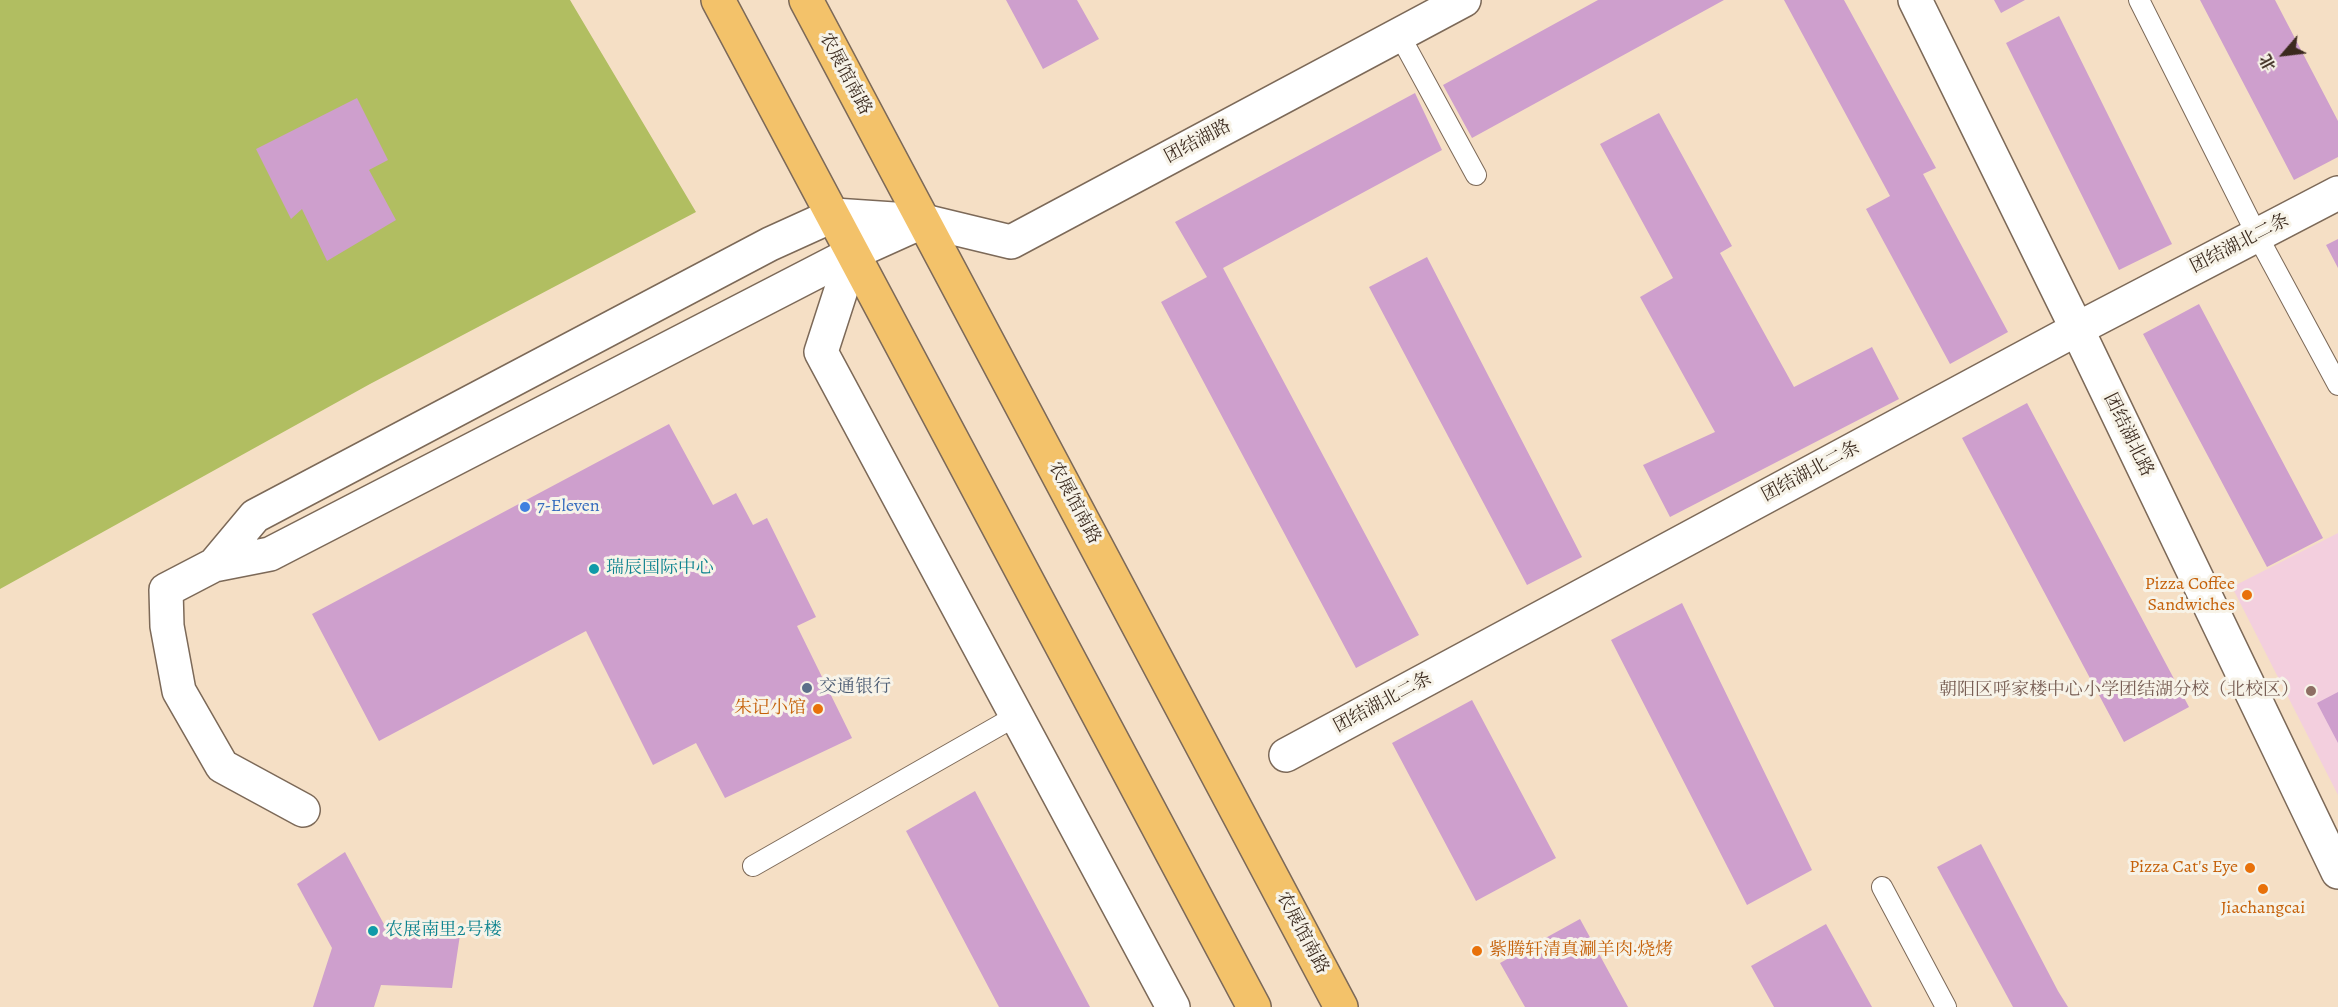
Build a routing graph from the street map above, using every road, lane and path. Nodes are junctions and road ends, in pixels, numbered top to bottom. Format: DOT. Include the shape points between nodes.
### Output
graph roads {
  1 [pos="718,0"];
  2 [pos="806,0"];
  3 [pos="1464,0"];
  4 [pos="1915,0"];
  5 [pos="2139,0"];
  6 [pos="1399,34"];
  7 [pos="1476,175"];
  8 [pos="2338,193"];
  9 [pos="834,215"];
  10 [pos="924,221"];
  11 [pos="2257,236"];
  12 [pos="853,253"];
  13 [pos="2077,329"];
  14 [pos="2338,385"];
  15 [pos="214,565"];
  16 [pos="1016,716"];
  17 [pos="1286,755"];
  18 [pos="303,810"];
  19 [pos="753,866"];
  20 [pos="2338,872"];
  21 [pos="1882,887"];
  22 [pos="1173,1007"];
  23 [pos="1254,1007"];
  24 [pos="1341,1007"];
  25 [pos="1946,1007"];
  1 -- 9 [label="main road"];
  2 -- 10 [label="main road, 农展馆南路"];
  3 -- 6 [label="street, 团结湖路"];
  4 -- 13 [label="street, 团结湖北路"];
  5 -- 11 [label="lane"];
  6 -- 7 [label="lane"];
  6 -- 10 [label="street, 团结湖路" via="1011,242"];
  8 -- 11 [label="street, 团结湖北二条"];
  9 -- 10 [label="street, 团结湖路"];
  9 -- 12 [label="main road"];
  9 -- 15 [label="street" via="770,244 255,516"];
  10 -- 12 [label="street"];
  10 -- 24 [label="main road, 农展馆南路"];
  11 -- 13 [label="street, 团结湖北二条"];
  11 -- 14 [label="lane"];
  12 -- 15 [label="street" via="270,554"];
  12 -- 16 [label="street" via="821,352"];
  12 -- 23 [label="main road"];
  13 -- 17 [label="street, 团结湖北二条"];
  13 -- 20 [label="street, 团结湖北路"];
  15 -- 18 [label="street" via="166,590 167,626 179,692 222,766"];
  16 -- 19 [label="lane"];
  16 -- 22 [label="street"];
  21 -- 25 [label="lane"];
}
